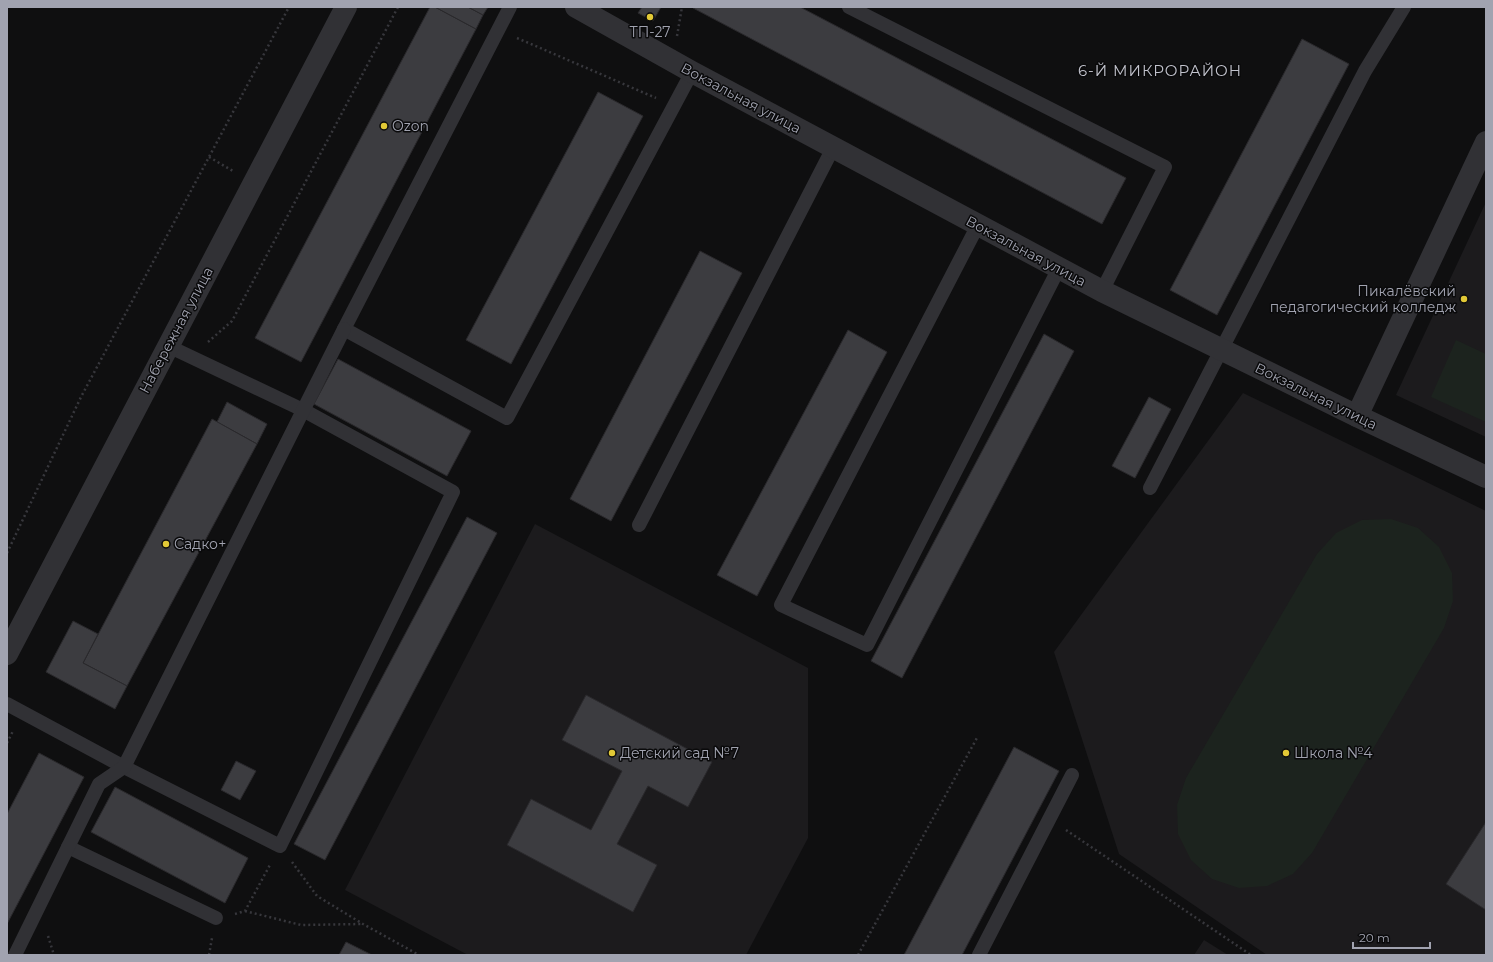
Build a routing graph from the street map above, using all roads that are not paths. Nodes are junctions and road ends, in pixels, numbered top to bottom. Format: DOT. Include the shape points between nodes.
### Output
graph roads {
  1 [pos="346,7"];
  2 [pos="510,7"];
  3 [pos="576,7"];
  4 [pos="849,7"];
  5 [pos="1404,7"];
  6 [pos="692,72"];
  7 [pos="1486,142"];
  8 [pos="833,148"];
  9 [pos="978,225"];
  10 [pos="1059,268"];
  11 [pos="1102,291"];
  12 [pos="344,329"];
  13 [pos="168,346"];
  14 [pos="1221,350"];
  15 [pos="304,410"];
  16 [pos="1357,416"];
  17 [pos="1486,476"];
  18 [pos="1150,488"];
  19 [pos="639,525"];
  20 [pos="7,654"];
  21 [pos="7,704"];
  22 [pos="124,767"];
  23 [pos="1072,775"];
  24 [pos="68,847"];
  25 [pos="216,918"];
  26 [pos="15,955"];
  27 [pos="979,955"];
  1 -- 13 [label="street, Набережная улица"];
  2 -- 12 [label="lane"];
  3 -- 6 [label="street, Вокзальная улица"];
  4 -- 11 [label="lane" via="1165,167"];
  5 -- 14 [label="lane" via="1365,71"];
  6 -- 8 [label="street, Вокзальная улица"];
  6 -- 12 [label="lane" via="506,418"];
  7 -- 16 [label="street"];
  8 -- 9 [label="street, Вокзальная улица"];
  8 -- 19 [label="lane"];
  9 -- 10 [label="street, Вокзальная улица"];
  9 -- 10 [label="lane" via="781,605 867,645"];
  10 -- 11 [label="street, Вокзальная улица"];
  11 -- 14 [label="street, Вокзальная улица"];
  12 -- 15 [label="lane"];
  13 -- 15 [label="lane"];
  13 -- 20 [label="street, Набережная улица"];
  14 -- 16 [label="street, Вокзальная улица"];
  14 -- 18 [label="lane"];
  15 -- 22 [label="lane"];
  15 -- 22 [label="lane" via="453,492 280,846"];
  16 -- 17 [label="street, Вокзальная улица"];
  21 -- 22 [label="lane"];
  22 -- 24 [label="lane" via="99,784"];
  23 -- 27 [label="lane"];
  24 -- 25 [label="lane"];
  24 -- 26 [label="lane"];
}
